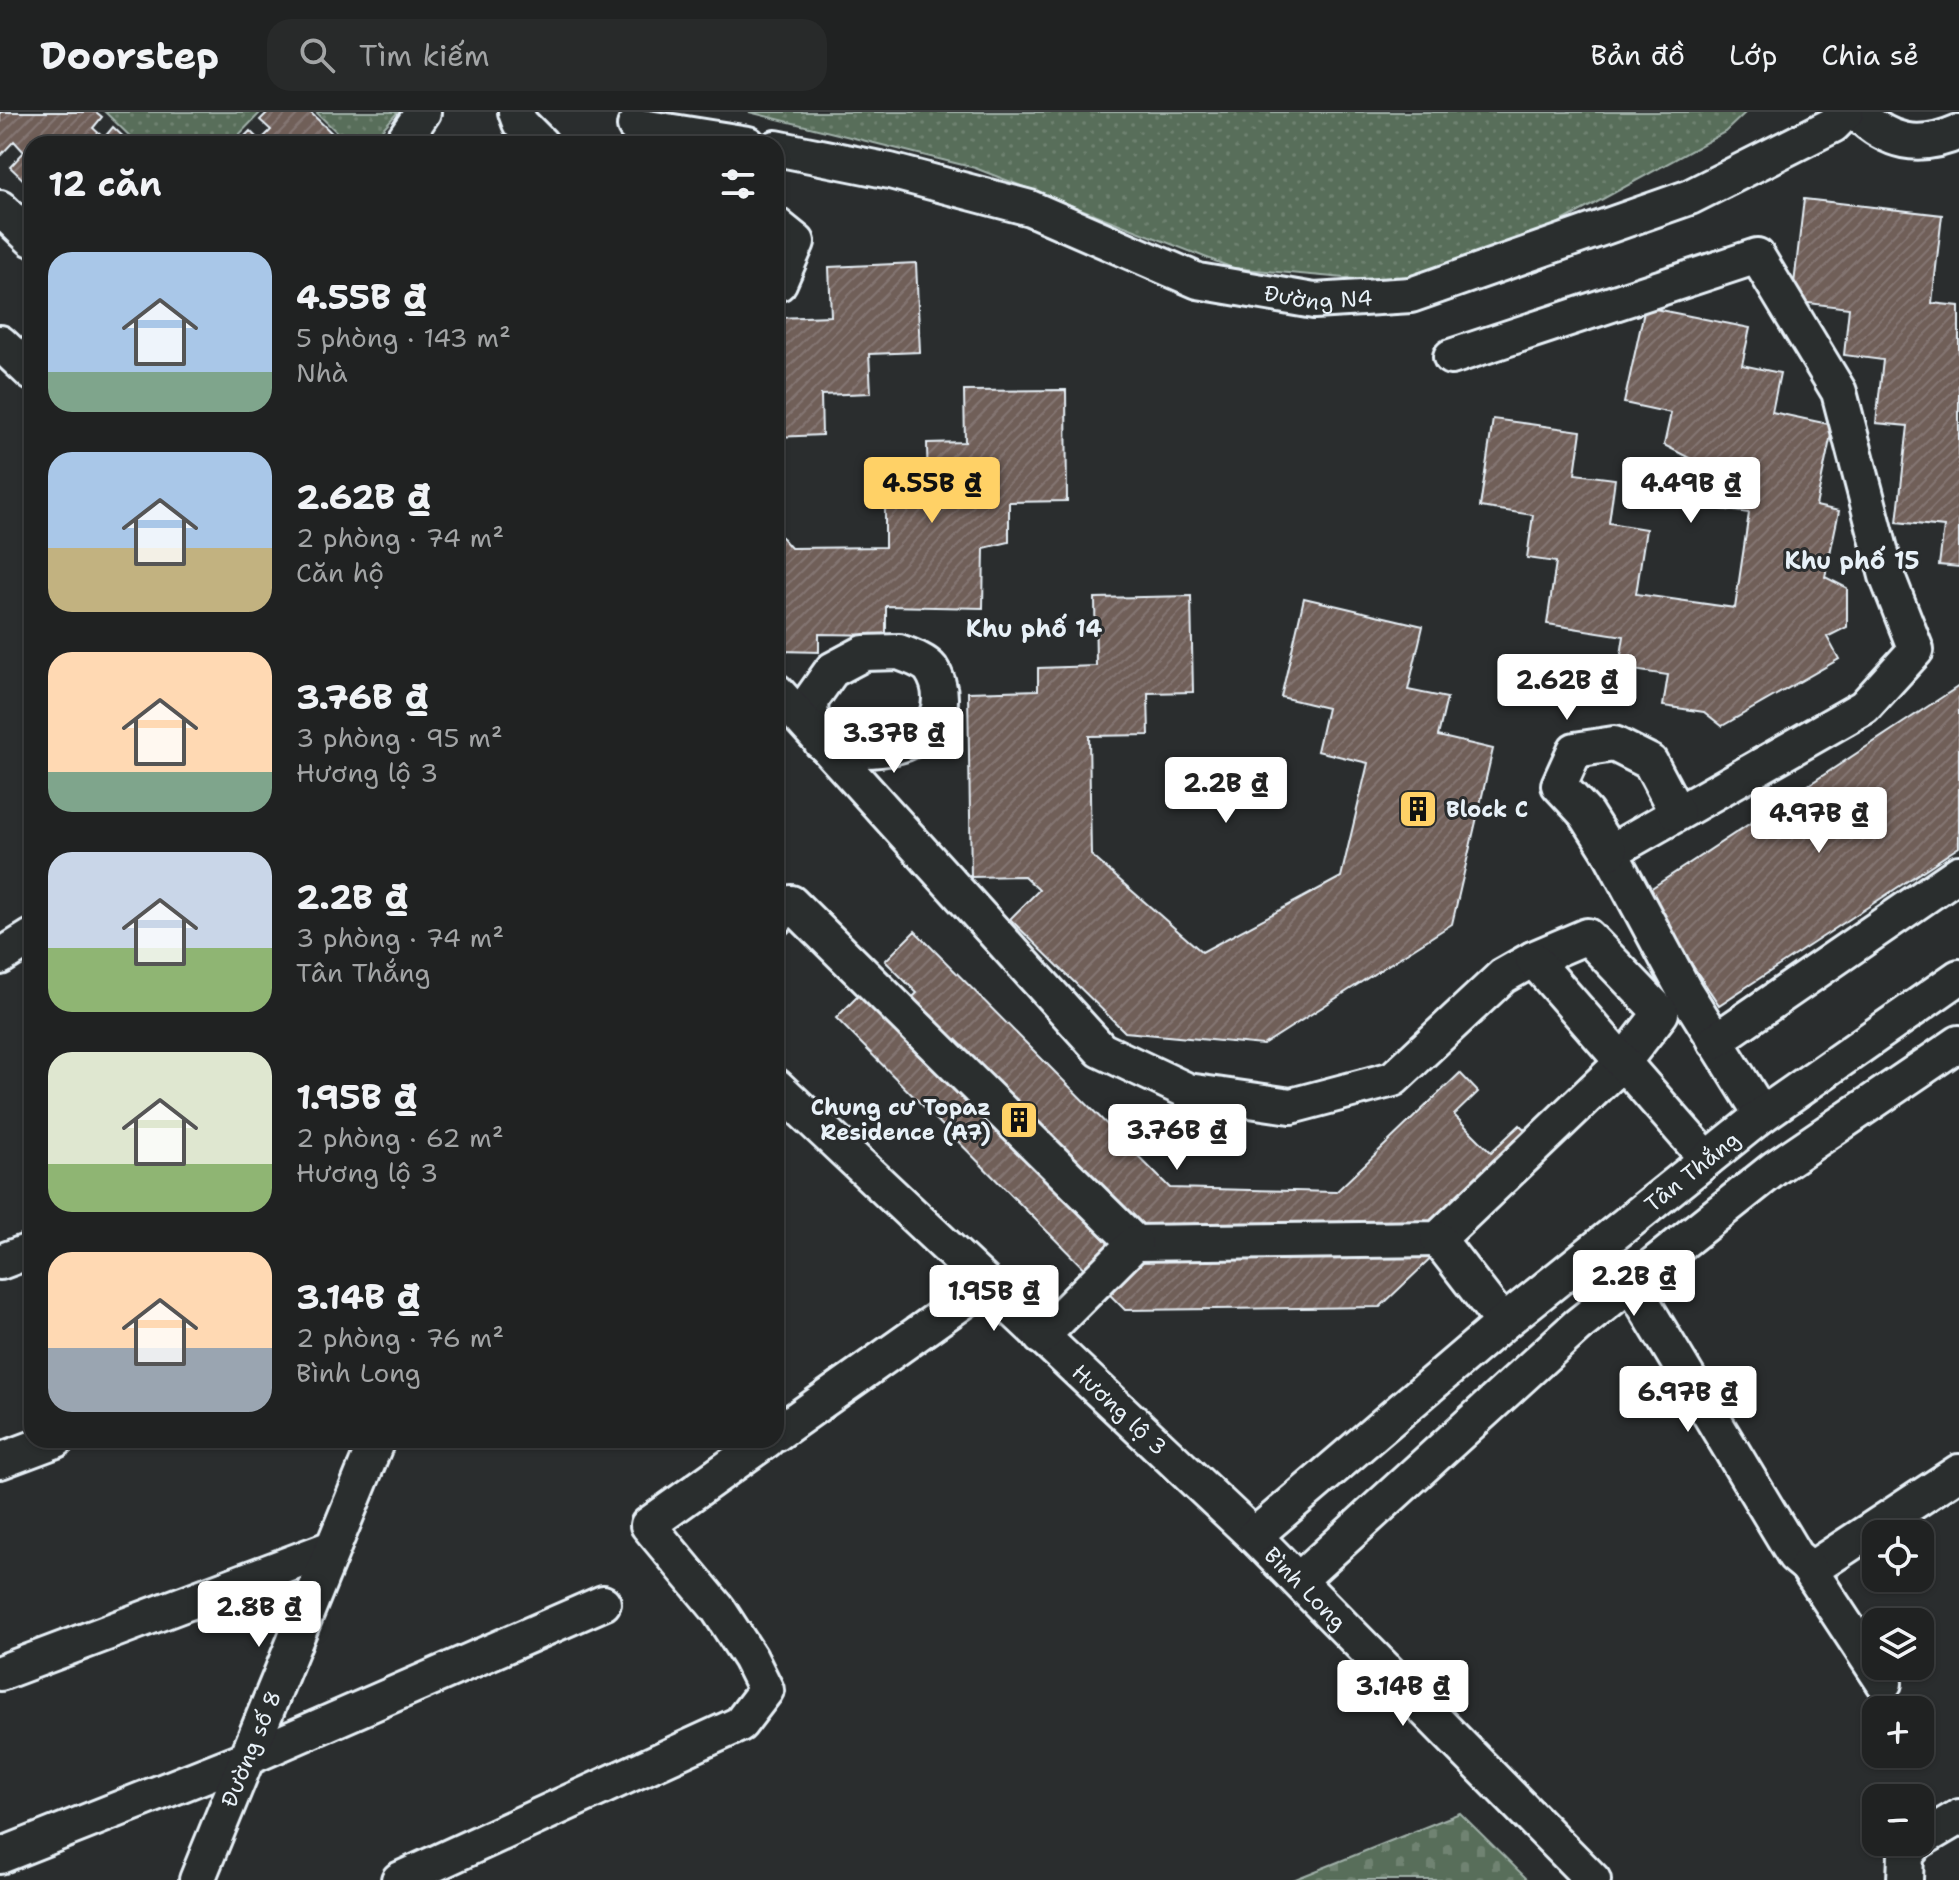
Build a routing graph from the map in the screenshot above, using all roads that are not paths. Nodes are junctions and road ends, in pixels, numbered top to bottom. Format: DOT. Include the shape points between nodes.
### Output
graph roads {
  1 [pos="423,112"];
  2 [pos="1846,112"];
  3 [pos="1856,112"];
  4 [pos="631,127"];
  5 [pos="1959,132"];
  6 [pos="406,136"];
  7 [pos="693,136"];
  8 [pos="784,158"];
  9 [pos="0,208"];
  10 [pos="24,231"];
  11 [pos="784,231"];
  12 [pos="784,272"];
  13 [pos="0,343"];
  14 [pos="1451,357"];
  15 [pos="24,366"];
  16 [pos="784,700"];
  17 [pos="1677,813"];
  18 [pos="1610,852"];
  19 [pos="1955,884"];
  20 [pos="784,910"];
  21 [pos="24,942"];
  22 [pos="0,957"];
  23 [pos="1533,959"];
  24 [pos="1959,977"];
  25 [pos="1715,1041"];
  26 [pos="1959,1044"];
  27 [pos="1623,1062"];
  28 [pos="784,1094"];
  29 [pos="1762,1115"];
  30 [pos="1707,1159"];
  31 [pos="1438,1239"];
  32 [pos="1135,1243"];
  33 [pos="24,1253"];
  34 [pos="0,1262"];
  35 [pos="1631,1283"];
  36 [pos="986,1285"];
  37 [pos="1503,1323"];
  38 [pos="1041,1337"];
  39 [pos="784,1428"];
  40 [pos="35,1448"];
  41 [pos="374,1448"];
  42 [pos="756,1448"];
  43 [pos="0,1461"];
  44 [pos="1959,1472"];
  45 [pos="1254,1536"];
  46 [pos="332,1548"];
  47 [pos="1801,1561"];
  48 [pos="1299,1580"];
  49 [pos="603,1603"];
  50 [pos="0,1673"];
  51 [pos="1884,1683"];
  52 [pos="245,1759"];
  53 [pos="1959,1817"];
  54 [pos="1934,1832"];
  55 [pos="0,1856"];
  56 [pos="1906,1856"];
  57 [pos="197,1880"];
  58 [pos="399,1880"];
  59 [pos="1593,1880"];
  60 [pos="1905,1880"];
  1 -- 6 [label="street"];
  2 -- 8 [label="street, Đường N4" via="1833,125 1690,197 1557,245 1411,295 1314,301 1198,281 1030,208 890,171"];
  3 -- 5 [label="street" via="1874,129 1896,139 1920,142"];
  4 -- 7 [label="street"];
  9 -- 10 [label="street"];
  11 -- 12 [label="street" via="797,242"];
  13 -- 15 [label="street"];
  14 -- 17 [label="street" via="1757,256 1839,392 1887,576 1916,650 1864,707"];
  16 -- 23 [label="street" via="1101,1050 1188,1091 1291,1106 1393,1079 1503,976"];
  17 -- 18 [label="street"];
  17 -- 18 [label="street" via="1650,762 1614,744 1575,750 1559,785"];
  18 -- 25 [label="street"];
  19 -- 25 [label="street"];
  20 -- 32 [label="street"];
  21 -- 22 [label="street"];
  23 -- 27 [label="street"];
  23 -- 27 [label="street" via="1587,936 1661,1013"];
  24 -- 29 [label="street, Tân Thắng"];
  25 -- 29 [label="street"];
  26 -- 35 [label="street" via="1775,1168"];
  27 -- 30 [label="street"];
  27 -- 31 [label="street"];
  28 -- 36 [label="street, Hương lộ 3"];
  29 -- 30 [label="street, Tân Thắng"];
  30 -- 37 [label="street, Tân Thắng"];
  31 -- 32 [label="street"];
  31 -- 37 [label="street"];
  32 -- 38 [label="street"];
  33 -- 34 [label="street"];
  35 -- 47 [label="street"];
  35 -- 48 [label="street"];
  36 -- 38 [label="street, Hương lộ 3"];
  36 -- 39 [label="street"];
  37 -- 45 [label="street, Tân Thắng"];
  38 -- 45 [label="street, Hương lộ 3"];
  40 -- 43 [label="street"];
  41 -- 46 [label="street, Đường số 8"];
  42 -- 58 [label="street" via="648,1525 718,1609 766,1690 740,1724"];
  44 -- 47 [label="street" via="1819,1564"];
  45 -- 48 [label="street, Bình Long"];
  46 -- 50 [label="street"];
  46 -- 52 [label="street, Đường số 8"];
  47 -- 51 [label="street"];
  48 -- 59 [label="street, Bình Long"];
  49 -- 52 [label="street"];
  52 -- 55 [label="street"];
  52 -- 57 [label="street, Đường số 8"];
  53 -- 54 [label="street"];
  56 -- 60 [label="street"];
}
